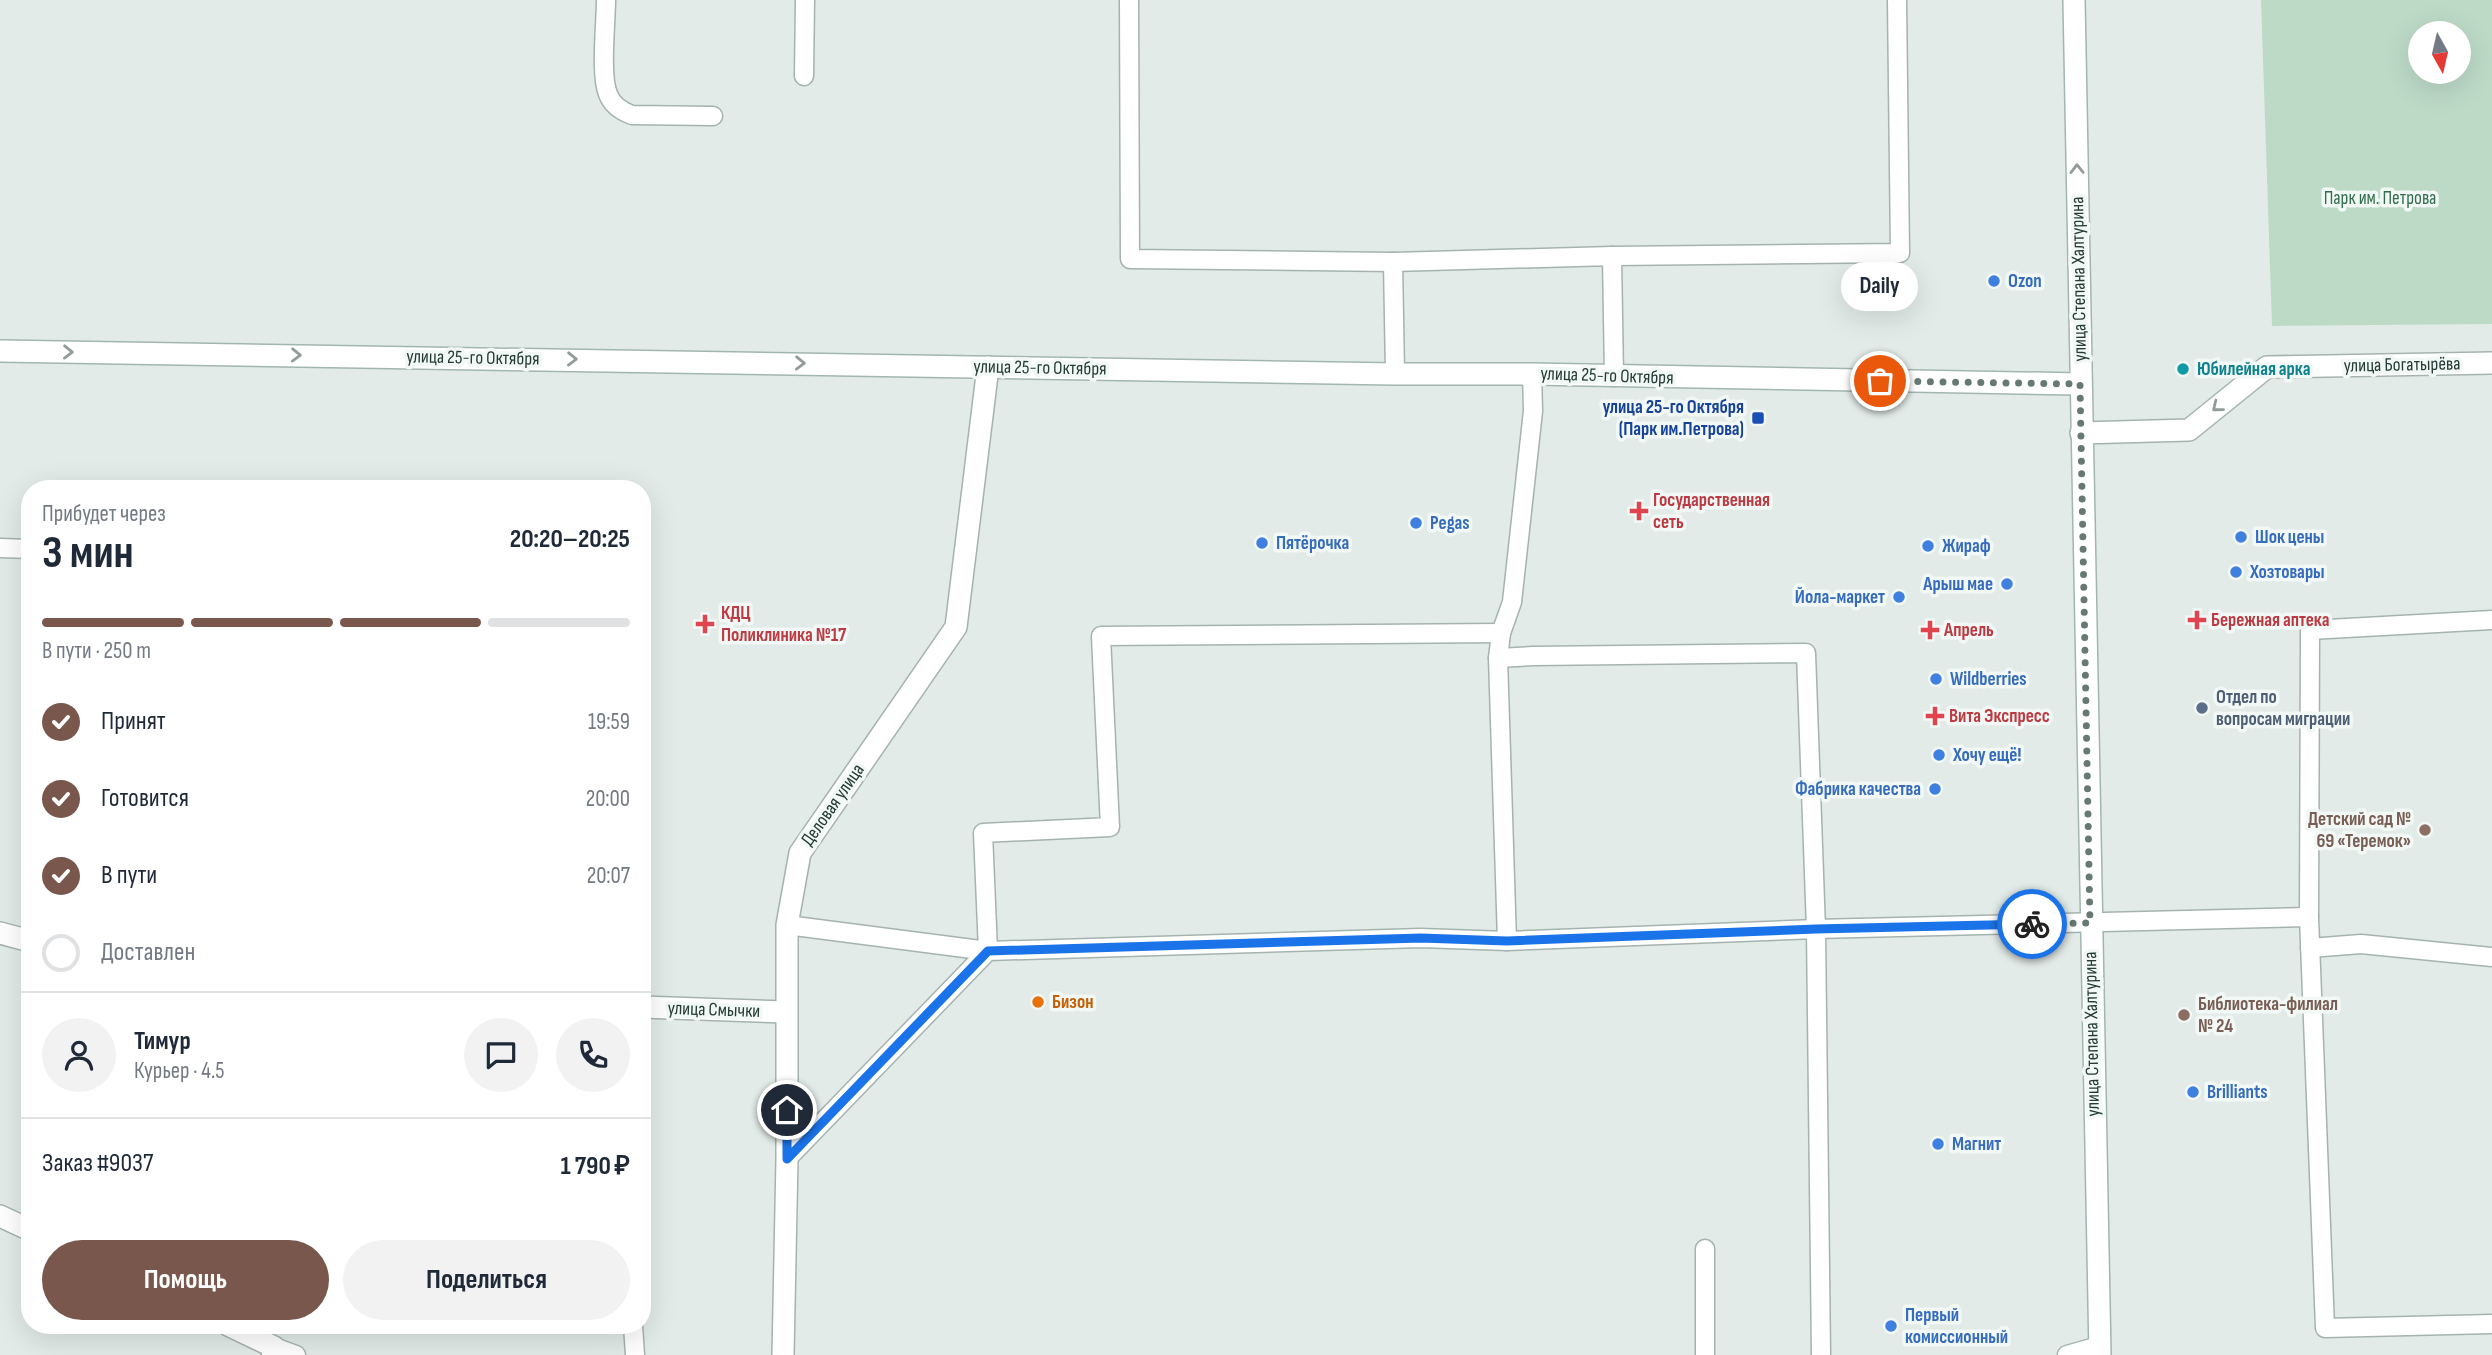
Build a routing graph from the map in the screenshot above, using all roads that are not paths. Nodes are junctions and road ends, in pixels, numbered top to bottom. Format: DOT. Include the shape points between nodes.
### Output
graph roads {
  1 [pos="606,0"];
  2 [pos="805,0"];
  3 [pos="1129,0"];
  4 [pos="1897,0"];
  5 [pos="2074,0"];
  6 [pos="804,76"];
  7 [pos="713,116"];
  8 [pos="1612,256"];
  9 [pos="1393,262"];
  10 [pos="0,351"];
  11 [pos="2492,363"];
  12 [pos="988,367"];
  13 [pos="1395,374"];
  14 [pos="1532,374"];
  15 [pos="1614,377"];
  16 [pos="2080,384"];
  17 [pos="2081,433"];
  18 [pos="0,548"];
  19 [pos="21,549"];
  20 [pos="2492,620"];
  21 [pos="1501,634"];
  22 [pos="1498,658"];
  23 [pos="2309,917"];
  24 [pos="2090,923"];
  25 [pos="787,925"];
  26 [pos="1816,929"];
  27 [pos="0,933"];
  28 [pos="21,939"];
  29 [pos="1507,941"];
  30 [pos="2310,948"];
  31 [pos="988,951"];
  32 [pos="2492,957"];
  33 [pos="651,1007"];
  34 [pos="786,1012"];
  35 [pos="787,1159"];
  36 [pos="0,1216"];
  37 [pos="21,1226"];
  38 [pos="1705,1249"];
  39 [pos="2492,1324"];
  40 [pos="243,1334"];
  41 [pos="634,1334"];
  42 [pos="2100,1350"];
  43 [pos="272,1351"];
  44 [pos="296,1355"];
  45 [pos="635,1355"];
  46 [pos="783,1355"];
  47 [pos="1705,1355"];
  48 [pos="1821,1355"];
  49 [pos="2067,1355"];
  1 -- 7 [label="lane" via="605,79 614,104 632,115"];
  2 -- 6 [label="lane"];
  3 -- 9 [label="lane" via="1130,258"];
  4 -- 8 [label="lane" via="1900,253"];
  16 -- 5 [label="street, улица Степана Халтурина, one-way"];
  8 -- 9 [label="lane"];
  8 -- 15 [label="lane"];
  9 -- 13 [label="lane"];
  10 -- 12 [label="street, улица 25-го Октября, one-way"];
  11 -- 17 [label="street, улица Богатырёва, one-way" via="2267,367 2189,430"];
  12 -- 13 [label="street, улица 25-го Октября"];
  12 -- 25 [label="street, Деловая улица" via="956,627 800,853"];
  13 -- 14 [label="street, улица 25-го Октября"];
  14 -- 15 [label="street, улица 25-го Октября"];
  14 -- 21 [label="lane" via="1533,411 1512,602"];
  15 -- 16 [label="street, улица 25-го Октября"];
  16 -- 17 [label="street, улица Степана Халтурина"];
  17 -- 24 [label="street, улица Степана Халтурина"];
  18 -- 19 [label="lane"];
  20 -- 23 [label="lane" via="2310,630"];
  21 -- 22 [label="lane"];
  21 -- 31 [label="lane" via="1101,636 1110,827 983,833"];
  22 -- 26 [label="lane" via="1806,653"];
  22 -- 29 [label="lane"];
  23 -- 24 [label="lane"];
  23 -- 30 [label="lane"];
  24 -- 26 [label="lane"];
  24 -- 42 [label="street, улица Степана Халтурина"];
  25 -- 31 [label="lane"];
  25 -- 34 [label="street, Деловая улица"];
  26 -- 29 [label="lane"];
  26 -- 48 [label="lane"];
  27 -- 28 [label="street"];
  29 -- 31 [label="lane" via="1421,938"];
  30 -- 32 [label="lane" via="2361,944"];
  30 -- 39 [label="lane" via="2325,1328"];
  31 -- 35 [label="lane"];
  33 -- 34 [label="street, улица Смычки"];
  34 -- 35 [label="street, Деловая улица"];
  35 -- 46 [label="street, Деловая улица"];
  36 -- 37 [label="street"];
  38 -- 47 [label="lane"];
  40 -- 43 [label="street"];
  41 -- 45 [label="lane"];
  42 -- 49 [label="lane"];
  43 -- 44 [label="lane"];
}
